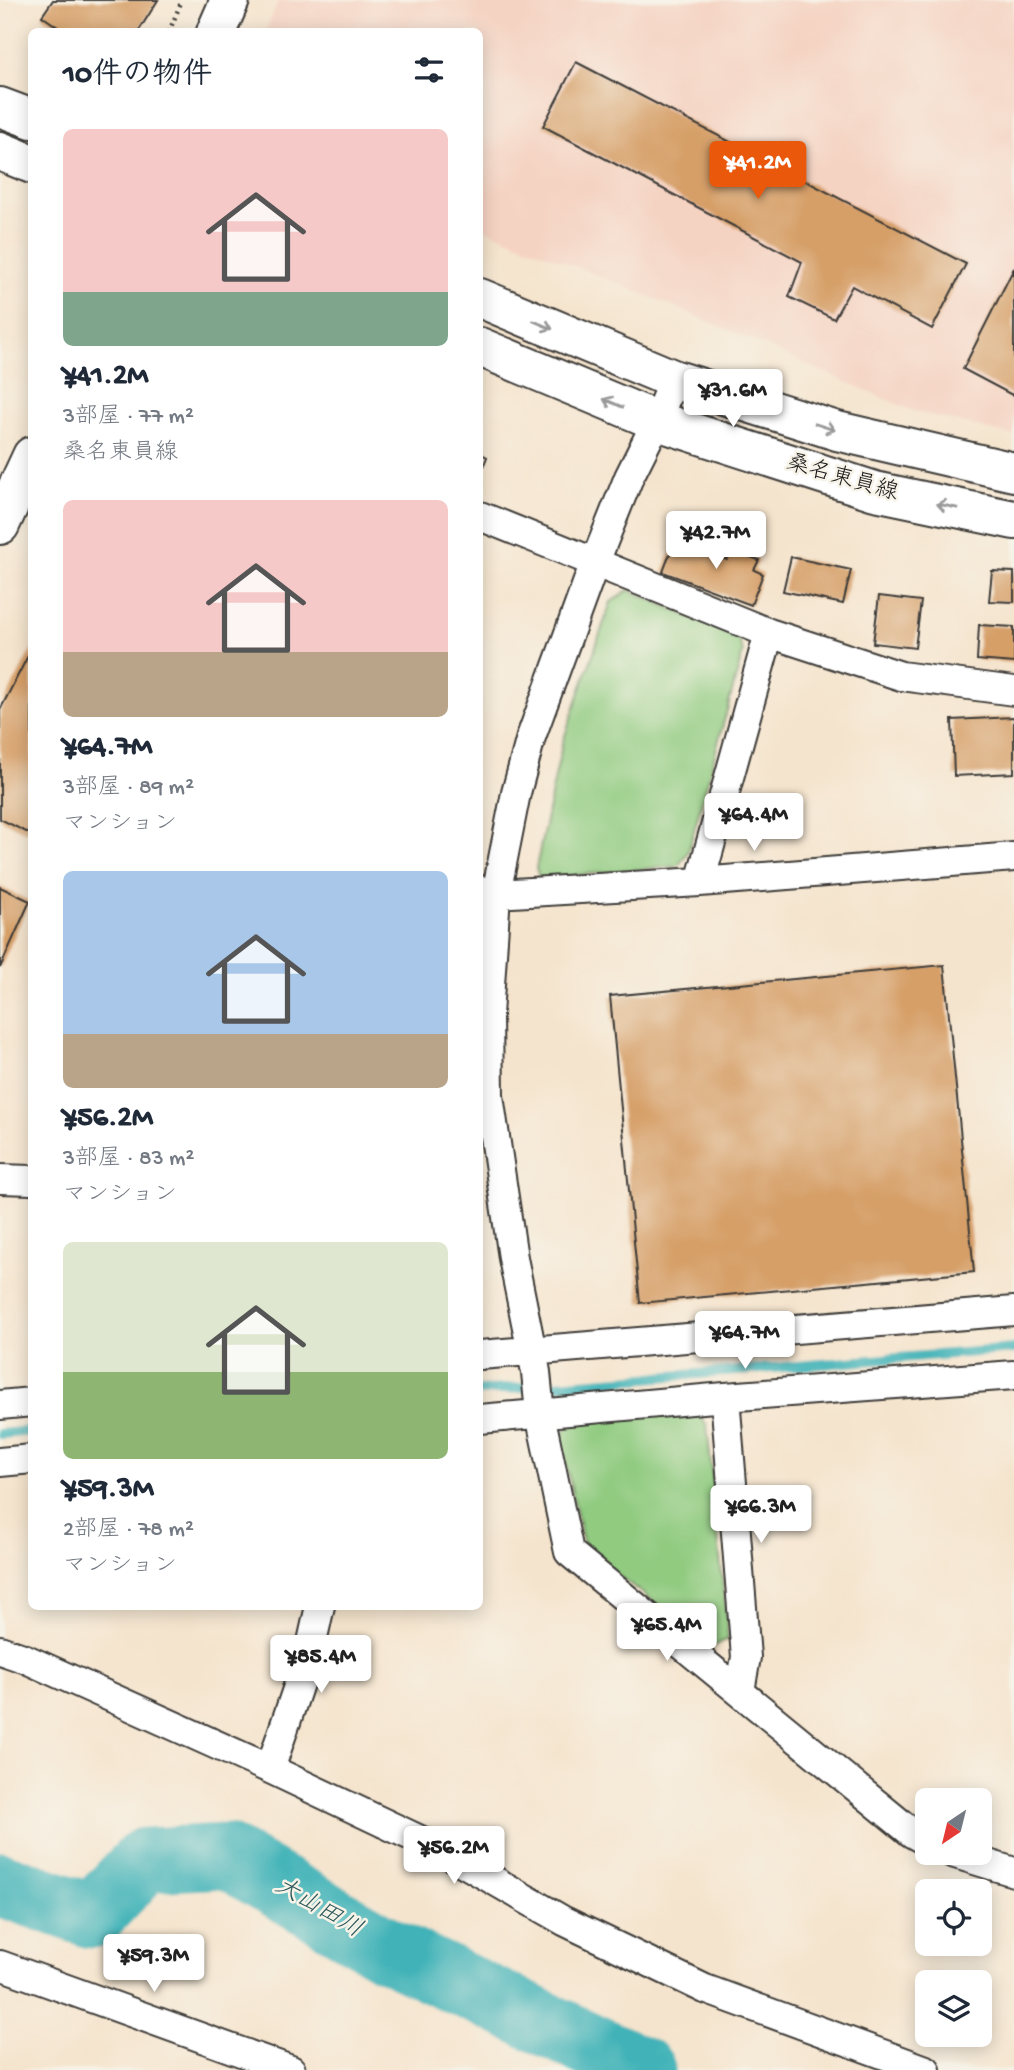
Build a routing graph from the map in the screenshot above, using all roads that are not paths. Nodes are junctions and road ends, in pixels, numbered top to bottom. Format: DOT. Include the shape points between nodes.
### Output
graph roads {
  1 [pos="230,0"];
  2 [pos="218,28"];
  3 [pos="0,107"];
  4 [pos="28,118"];
  5 [pos="0,151"];
  6 [pos="28,162"];
  7 [pos="483,299"];
  8 [pos="483,348"];
  9 [pos="673,379"];
  10 [pos="657,421"];
  11 [pos="28,465"];
  12 [pos="1014,472"];
  13 [pos="483,517"];
  14 [pos="1014,520"];
  15 [pos="0,526"];
  16 [pos="595,562"];
  17 [pos="769,633"];
  18 [pos="1014,691"];
  19 [pos="1014,857"];
  20 [pos="700,882"];
  21 [pos="488,892"];
  22 [pos="0,1179"];
  23 [pos="28,1181"];
  24 [pos="1014,1311"];
  25 [pos="483,1355"];
  26 [pos="534,1361"];
  27 [pos="1014,1375"];
  28 [pos="725,1397"];
  29 [pos="540,1407"];
  30 [pos="483,1418"];
  31 [pos="28,1459"];
  32 [pos="0,1462"];
  33 [pos="319,1610"];
  34 [pos="0,1650"];
  35 [pos="740,1691"];
  36 [pos="270,1769"];
  37 [pos="915,1835"];
  38 [pos="992,1865"];
  39 [pos="1014,1872"];
  40 [pos="0,1965"];
  41 [pos="291,2070"];
  42 [pos="926,2070"];
  1 -- 2 [label="main road"];
  3 -- 4 [label="main road"];
  5 -- 6 [label="main road"];
  7 -- 9 [label="main road, 桑名東員線, one-way"];
  10 -- 8 [label="main road, 桑名東員線, one-way"];
  9 -- 10 [label="street"];
  9 -- 12 [label="main road, 桑名東員線, one-way" via="837,431"];
  14 -- 10 [label="main road, 桑名東員線, one-way" via="875,491"];
  10 -- 16 [label="street"];
  11 -- 15 [label="main road"];
  13 -- 16 [label="street"];
  16 -- 17 [label="street"];
  16 -- 21 [label="street" via="530,737"];
  17 -- 18 [label="street" via="901,676"];
  17 -- 20 [label="street"];
  19 -- 20 [label="street"];
  20 -- 21 [label="street"];
  21 -- 26 [label="street" via="489,1096"];
  22 -- 23 [label="street"];
  24 -- 26 [label="street"];
  25 -- 26 [label="street"];
  26 -- 29 [label="street"];
  27 -- 28 [label="street"];
  28 -- 29 [label="street"];
  28 -- 35 [label="street" via="746,1657"];
  29 -- 30 [label="street"];
  29 -- 35 [label="street" via="569,1552"];
  31 -- 32 [label="street"];
  33 -- 36 [label="street"];
  34 -- 36 [label="street"];
  35 -- 37 [label="street"];
  36 -- 42 [label="street" via="443,1851 564,1921 705,1989"];
  38 -- 39 [label="street"];
  40 -- 41 [label="street"];
}
